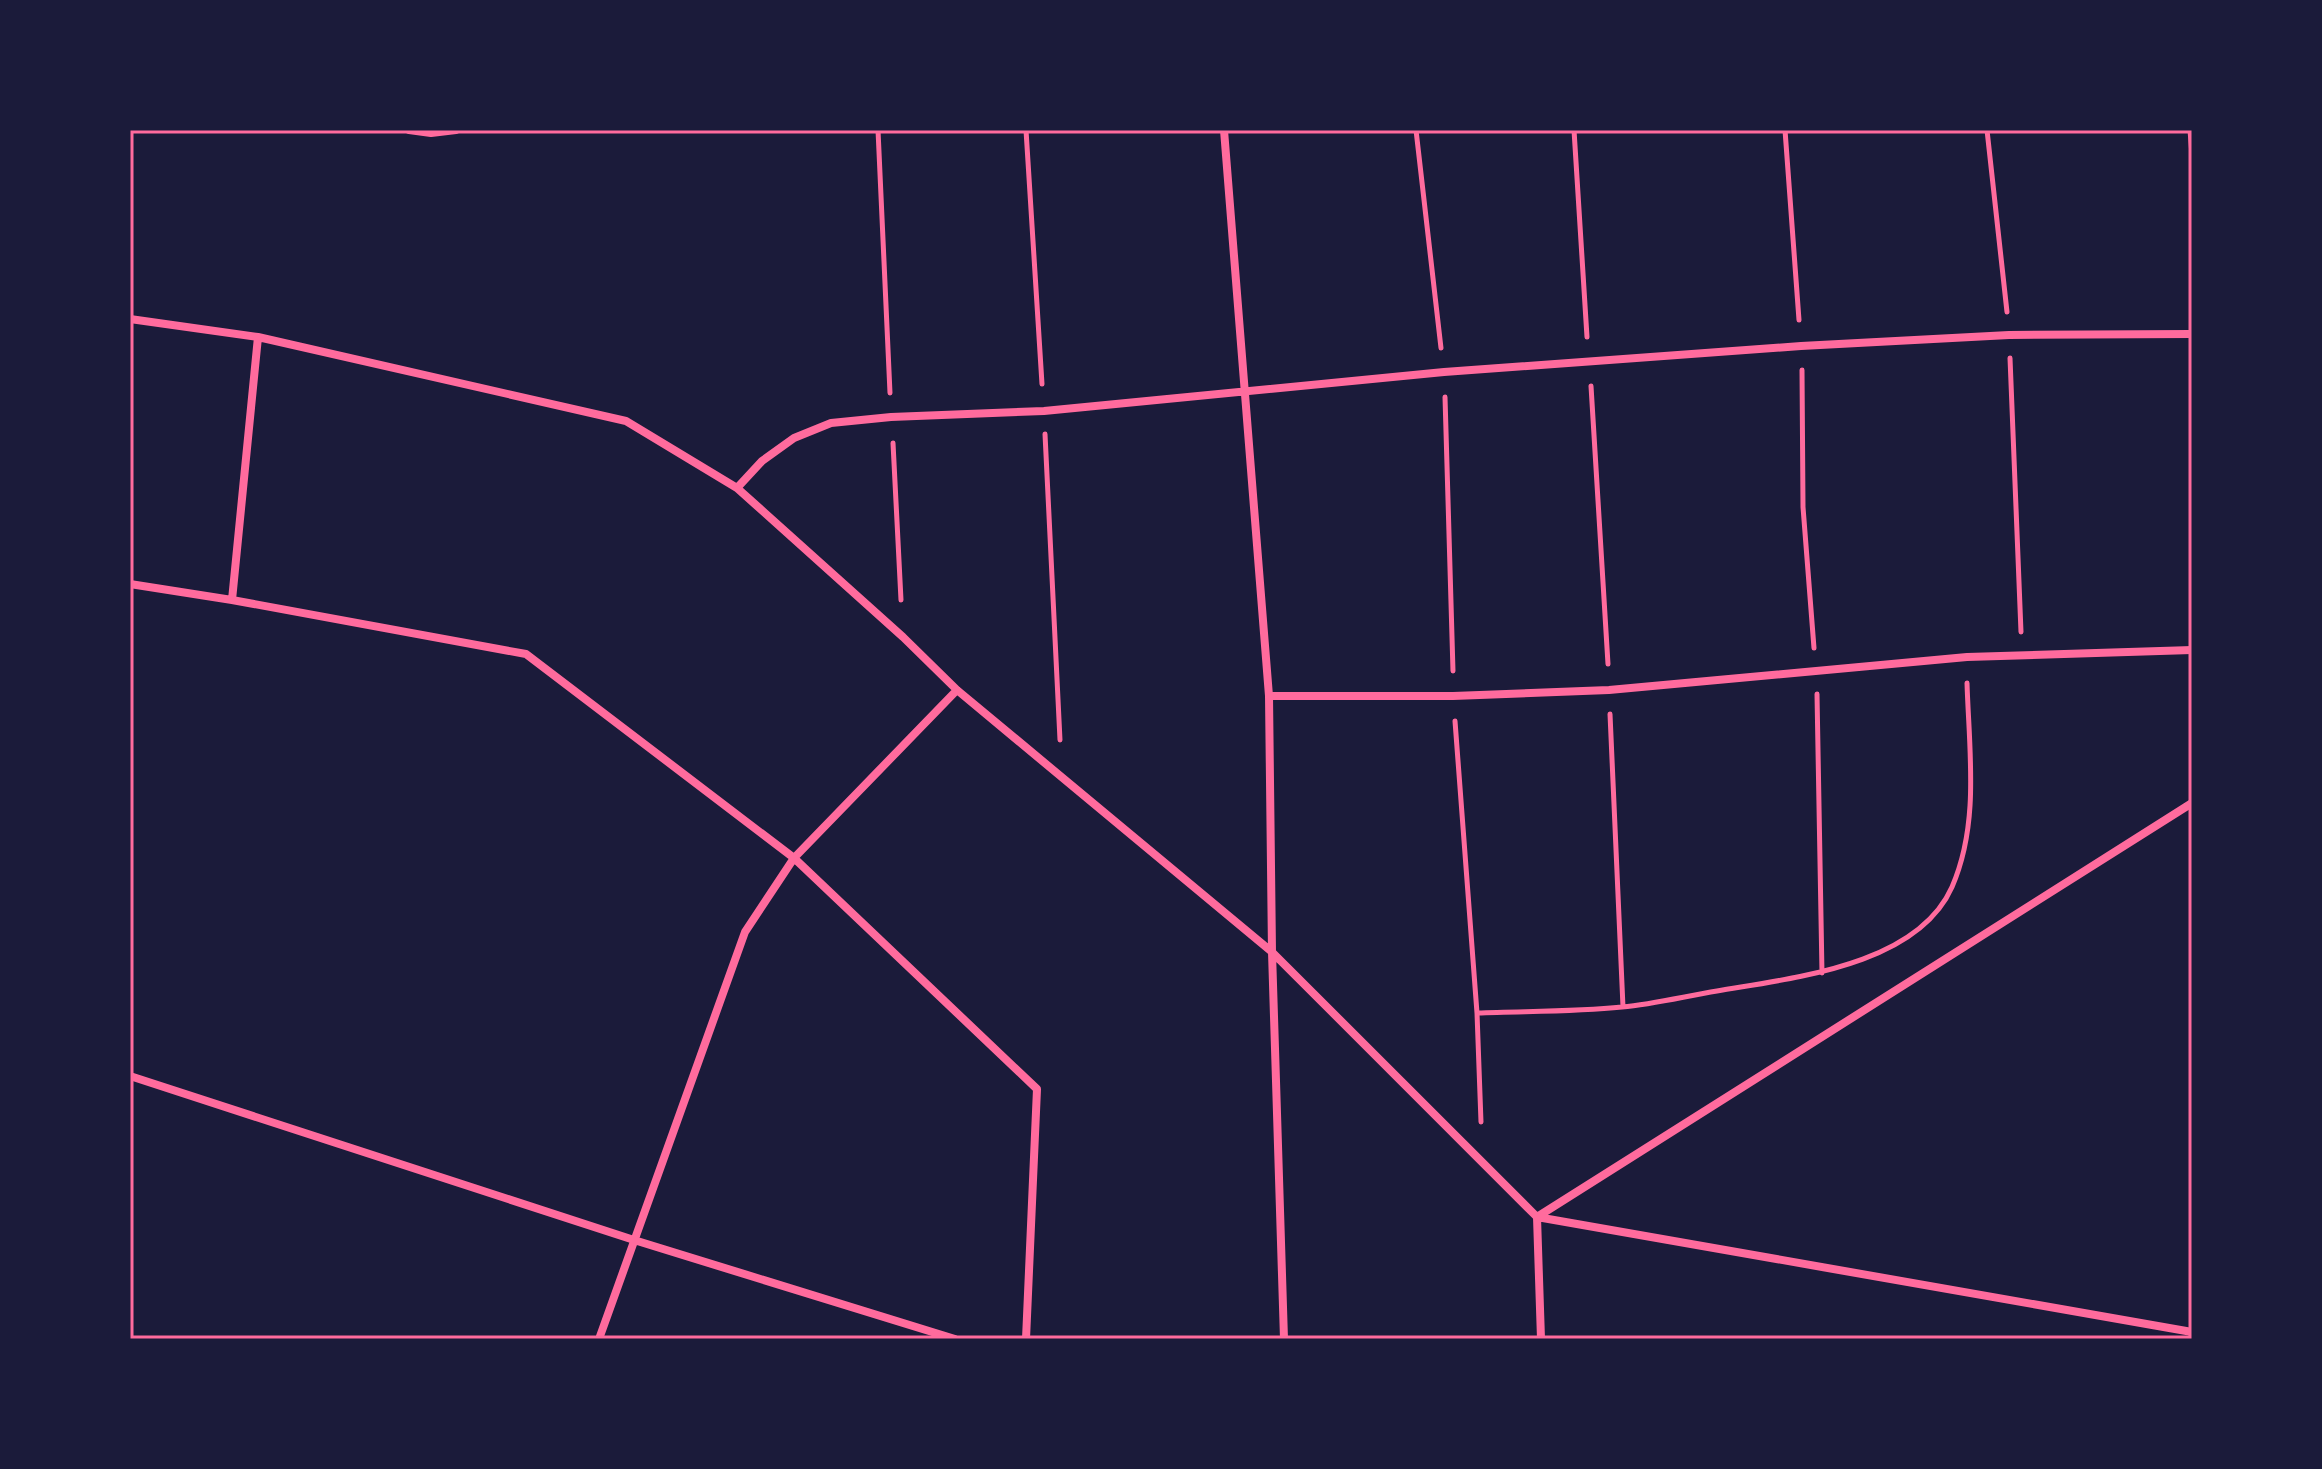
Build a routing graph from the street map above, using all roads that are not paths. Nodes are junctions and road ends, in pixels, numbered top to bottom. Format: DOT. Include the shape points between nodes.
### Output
graph roads {
  1 [pos="409,130"];
  2 [pos="456,130"];
  3 [pos="1224,130"];
  4 [pos="130,319"];
  5 [pos="2192,334"];
  6 [pos="258,337"];
  7 [pos="1246,393"];
  8 [pos="737,488"];
  9 [pos="130,584"];
  10 [pos="232,600"];
  11 [pos="2192,650"];
  12 [pos="957,690"];
  13 [pos="1269,696"];
  14 [pos="2192,803"];
  15 [pos="794,858"];
  16 [pos="1272,952"];
  17 [pos="130,1076"];
  18 [pos="1537,1217"];
  19 [pos="634,1240"];
  20 [pos="2192,1332"];
  21 [pos="599,1339"];
  22 [pos="955,1339"];
  23 [pos="1026,1339"];
  24 [pos="1284,1339"];
  25 [pos="1541,1339"];
  1 -- 2 [label="street"];
  3 -- 7 [label="street"];
  4 -- 6 [label="street"];
  5 -- 7 [label="street" via="2009,335 1801,346 1444,372"];
  6 -- 8 [label="street" via="626,421"];
  6 -- 10 [label="street"];
  7 -- 8 [label="street" via="831,423 794,438"];
  7 -- 13 [label="street"];
  8 -- 12 [label="street"];
  9 -- 10 [label="street"];
  10 -- 15 [label="street" via="526,654"];
  11 -- 13 [label="street" via="1967,657 1609,690"];
  12 -- 15 [label="street"];
  12 -- 16 [label="street"];
  13 -- 16 [label="street"];
  14 -- 18 [label="street"];
  15 -- 19 [label="street" via="745,932"];
  15 -- 23 [label="street" via="1037,1089"];
  16 -- 18 [label="street"];
  16 -- 24 [label="street"];
  17 -- 19 [label="street"];
  18 -- 20 [label="street"];
  18 -- 25 [label="street"];
  19 -- 21 [label="street"];
  19 -- 22 [label="street"];
}
